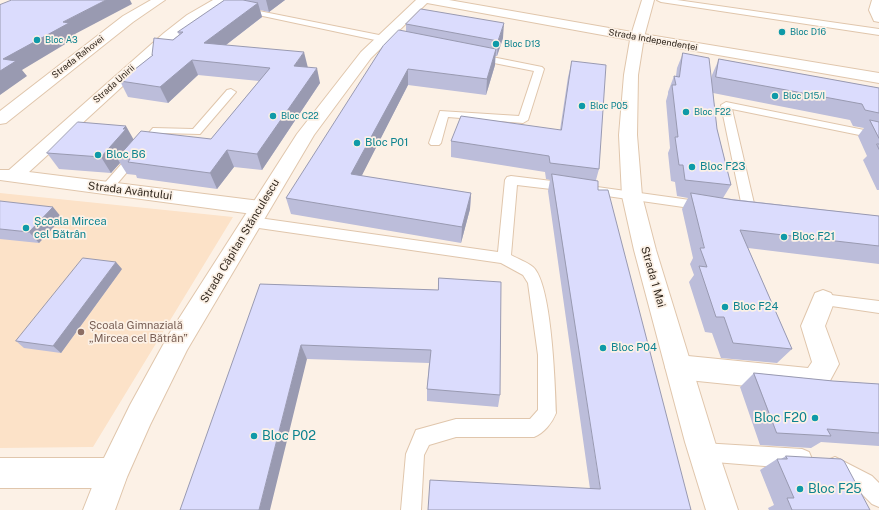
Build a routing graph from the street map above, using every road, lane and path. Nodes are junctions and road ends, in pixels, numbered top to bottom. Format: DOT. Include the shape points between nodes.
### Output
graph roads {
  1 [pos="159,0"];
  2 [pos="423,0"];
  3 [pos="428,0"];
  4 [pos="648,0"];
  5 [pos="661,0"];
  6 [pos="878,0"];
  7 [pos="226,5"];
  8 [pos="879,18"];
  9 [pos="879,32"];
  10 [pos="637,37"];
  11 [pos="383,39"];
  12 [pos="406,43"];
  13 [pos="468,56"];
  14 [pos="879,78"];
  15 [pos="231,92"];
  16 [pos="0,119"];
  17 [pos="879,136"];
  18 [pos="435,143"];
  19 [pos="6,175"];
  20 [pos="107,188"];
  21 [pos="632,196"];
  22 [pos="719,208"];
  23 [pos="735,210"];
  24 [pos="256,215"];
  25 [pos="504,258"];
  26 [pos="822,300"];
  27 [pos="879,307"];
  28 [pos="678,367"];
  29 [pos="702,452"];
  30 [pos="0,473"];
  31 [pos="113,473"];
  32 [pos="879,497"];
  33 [pos="99,510"];
  34 [pos="411,510"];
  35 [pos="722,510"];
  1 -- 16 [label="street, Strada Rahovei" via="128,19"];
  2 -- 11 [label="street, Strada Căpitan Stănculescu"];
  3 -- 10 [label="street, Strada Independenței"];
  4 -- 10 [label="street, Strada 1 Mai"];
  5 -- 9 [label="lane"];
  6 -- 8 [label="street" via="875,10"];
  7 -- 11 [label="lane"];
  7 -- 19 [label="street, Strada Unirii" via="192,18"];
  10 -- 14 [label="street, Strada Independenței"];
  10 -- 21 [label="street, Strada 1 Mai" via="631,75 628,135"];
  11 -- 12 [label="lane"];
  11 -- 24 [label="street, Strada Căpitan Stănculescu" via="366,55 306,134"];
  13 -- 18 [label="lane" via="539,69 523,120 444,113"];
  15 -- 20 [label="lane" via="196,132 157,130"];
  17 -- 23 [label="lane" via="726,105 750,212"];
  19 -- 20 [label="street, Strada Avântului"];
  20 -- 24 [label="street, Strada Avântului"];
  21 -- 22 [label="lane"];
  21 -- 25 [label="lane" via="511,180"];
  21 -- 28 [label="street, Strada 1 Mai"];
  24 -- 25 [label="lane"];
  24 -- 31 [label="street, Strada Căpitan Stănculescu" via="178,342"];
  25 -- 34 [label="lane" via="528,271 535,283 546,354 547,413 534,428 456,428 423,438 415,454"];
  26 -- 27 [label="lane"];
  26 -- 28 [label="street" via="813,326 826,364 815,381"];
  28 -- 29 [label="street, Strada 1 Mai"];
  29 -- 32 [label="lane" via="824,460 865,483"];
  29 -- 35 [label="street, Strada 1 Mai"];
  30 -- 31 [label="street"];
  31 -- 33 [label="street, Strada Căpitan Stănculescu"];
}
